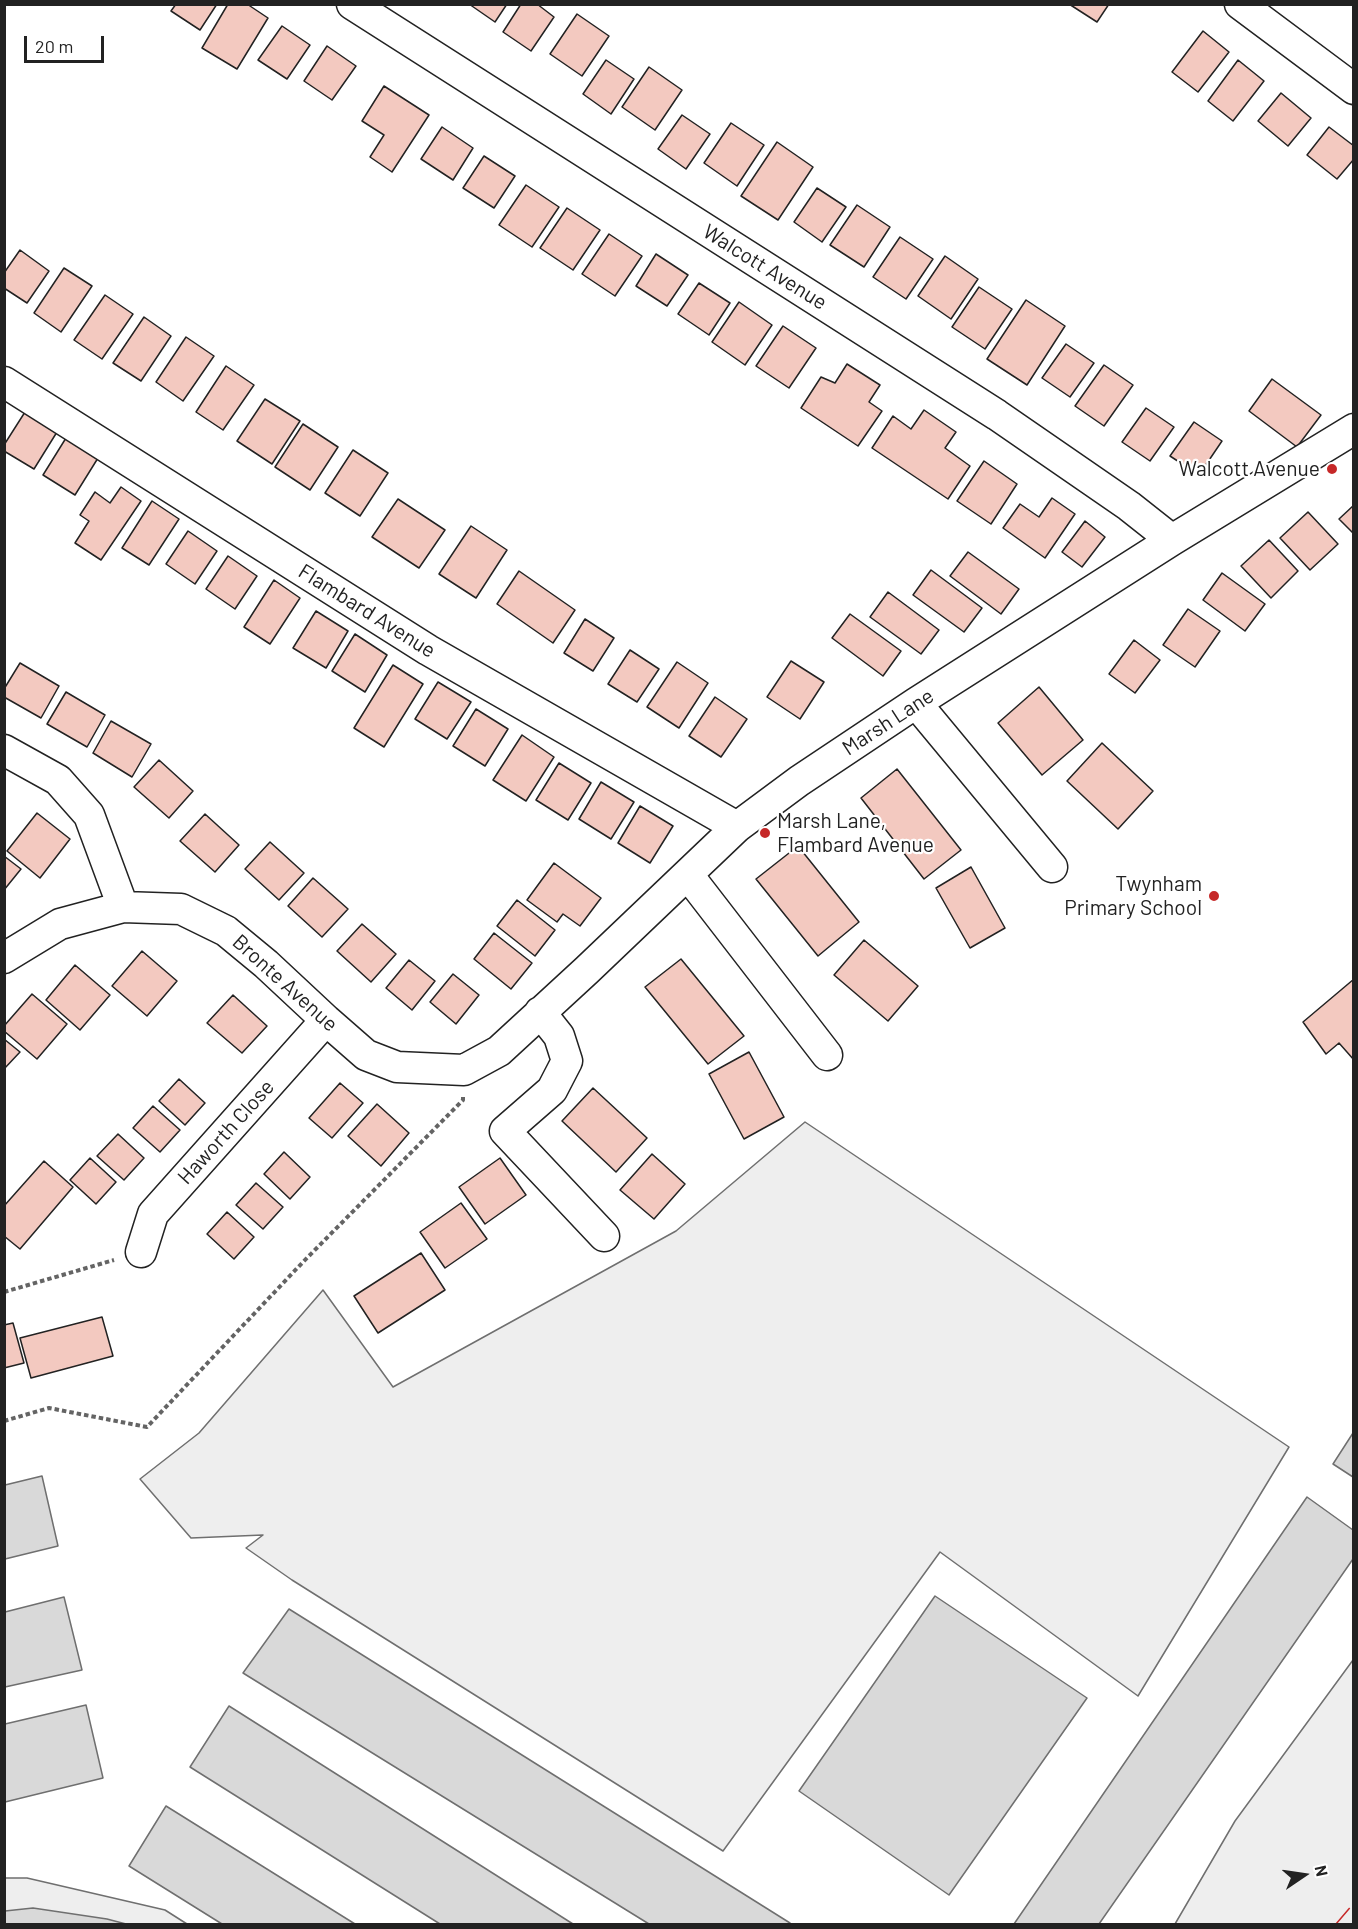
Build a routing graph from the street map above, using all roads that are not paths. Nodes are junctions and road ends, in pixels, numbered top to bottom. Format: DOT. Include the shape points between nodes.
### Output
graph roads {
  1 [pos="352,4"];
  2 [pos="1240,4"];
  3 [pos="1353,89"];
  4 [pos="4,382"];
  5 [pos="1351,435"];
  6 [pos="1172,540"];
  7 [pos="916,703"];
  8 [pos="4,750"];
  9 [pos="737,827"];
  10 [pos="1052,867"];
  11 [pos="688,875"];
  12 [pos="123,908"];
  13 [pos="4,958"];
  14 [pos="540,1012"];
  15 [pos="326,1020"];
  16 [pos="827,1055"];
  17 [pos="464,1070"];
  18 [pos="604,1236"];
  19 [pos="141,1252"];
  1 -- 6 [label="street, Walcott Avenue" via="998,415"];
  2 -- 3 [label="street"];
  4 -- 9 [label="street, Flambard Avenue" via="428,650"];
  5 -- 6 [label="street, Marsh Lane"];
  6 -- 7 [label="street, Marsh Lane"];
  7 -- 9 [label="street, Marsh Lane" via="799,780"];
  7 -- 10 [label="street"];
  8 -- 12 [label="street" via="58,780 88,815"];
  9 -- 11 [label="street, Marsh Lane"];
  11 -- 14 [label="street, Marsh Lane"];
  11 -- 16 [label="street"];
  12 -- 13 [label="street, Bronte Avenue" via="60,924"];
  12 -- 15 [label="street, Bronte Avenue" via="181,909 226,931"];
  14 -- 17 [label="street, Marsh Lane" via="499,1051"];
  14 -- 18 [label="street" via="559,1036 567,1061 552,1090 504,1131"];
  15 -- 17 [label="street, Bronte Avenue" via="366,1054 397,1067"];
  15 -- 19 [label="street, Haworth Close" via="153,1214"];
}
